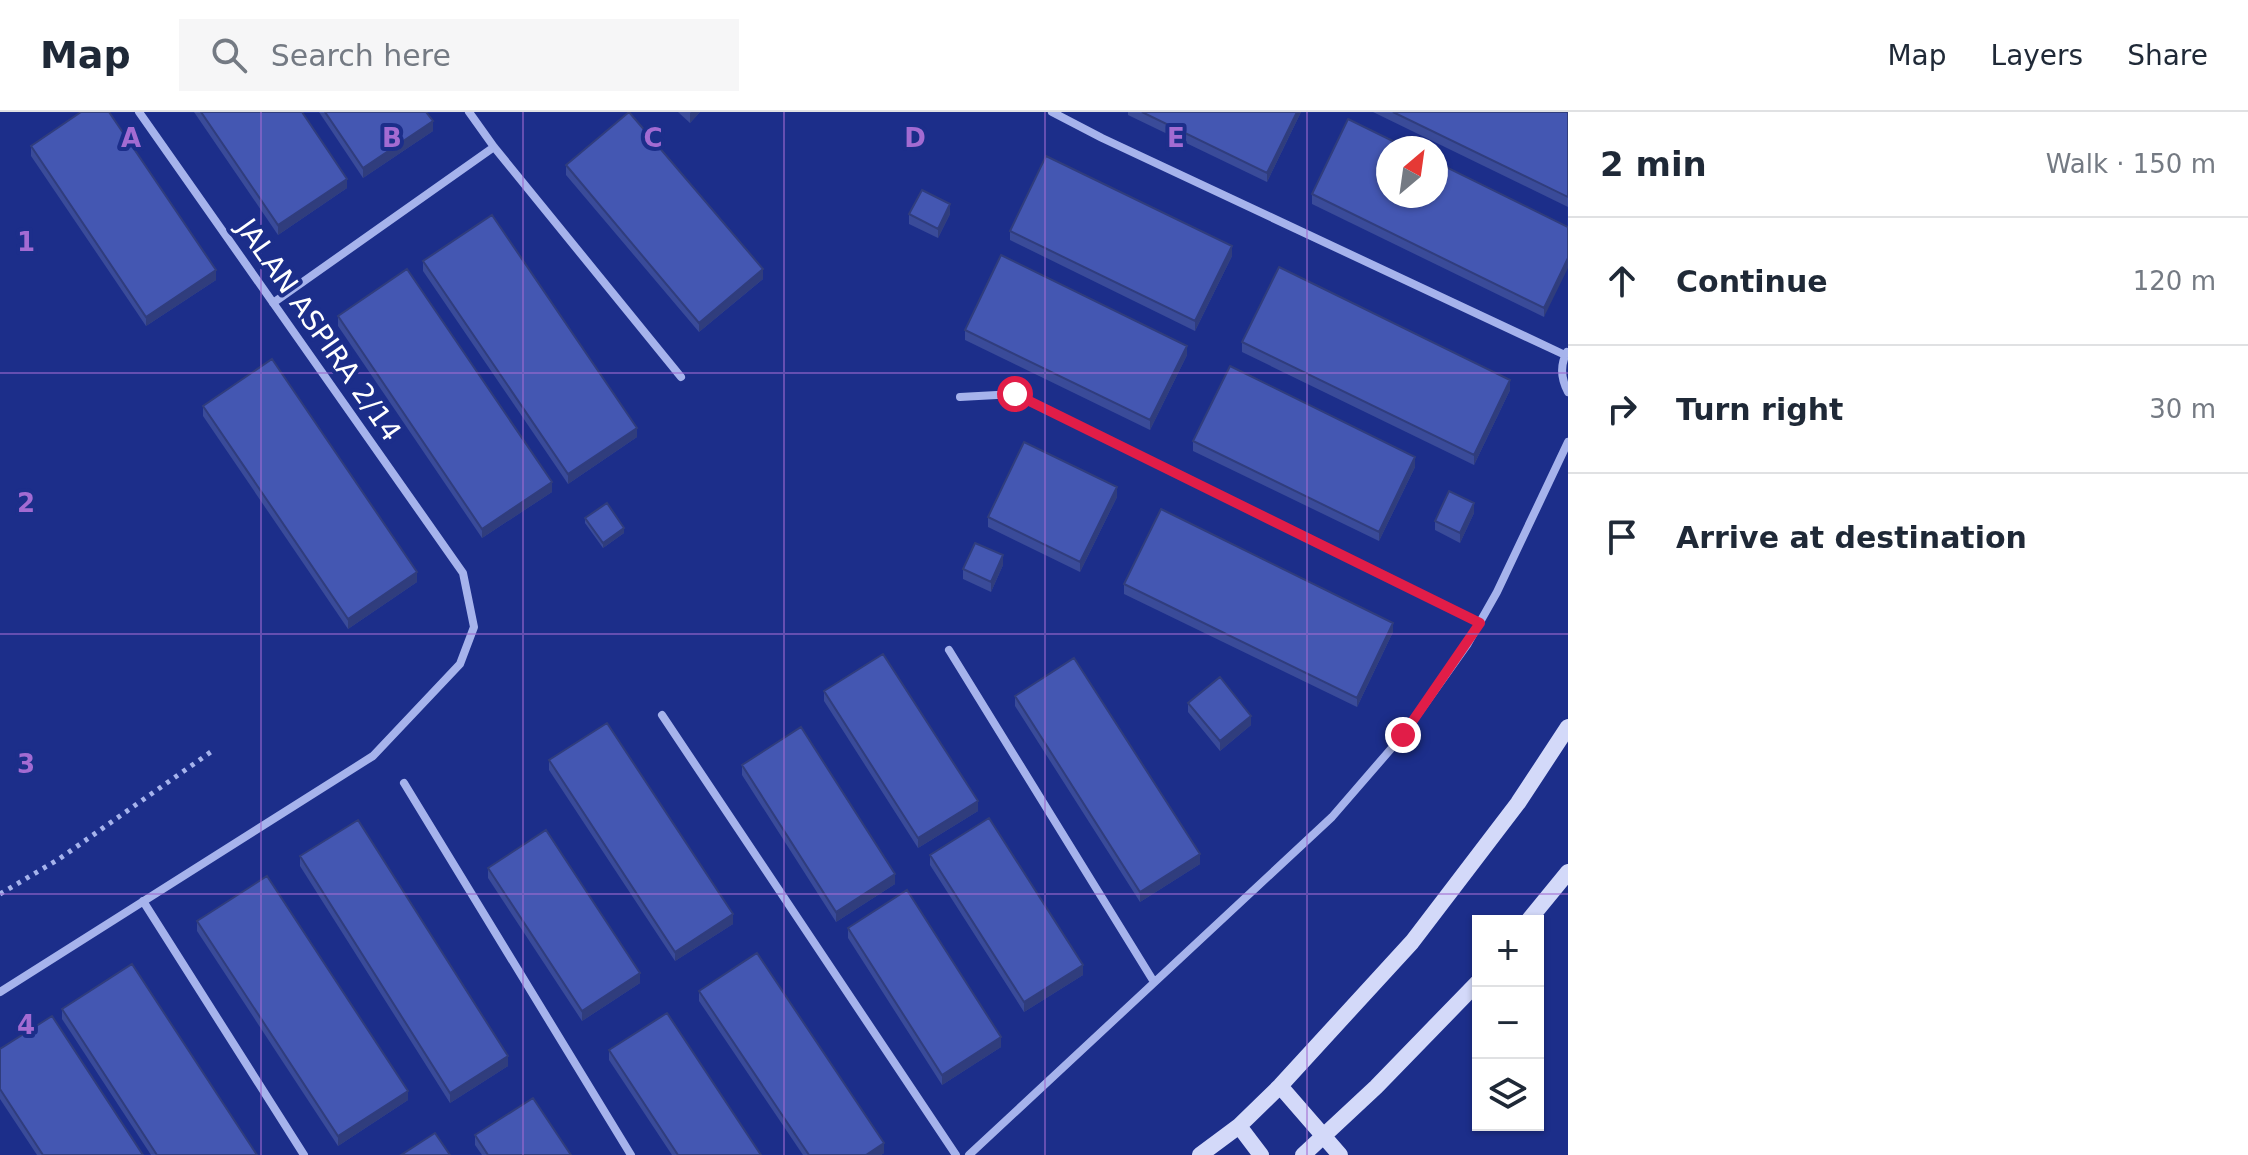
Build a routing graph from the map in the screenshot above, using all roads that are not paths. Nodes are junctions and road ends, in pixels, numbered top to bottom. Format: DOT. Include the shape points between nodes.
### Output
graph roads {
  1 [pos="139,112"];
  2 [pos="469,112"];
  3 [pos="1052,112"];
  4 [pos="494,147"];
  5 [pos="273,303"];
  6 [pos="1566,353"];
  7 [pos="681,377"];
  8 [pos="1568,392"];
  9 [pos="960,397"];
  10 [pos="1568,442"];
  11 [pos="1480,623"];
  12 [pos="949,650"];
  13 [pos="662,715"];
  14 [pos="1568,727"];
  15 [pos="404,783"];
  16 [pos="1568,872"];
  17 [pos="143,901"];
  18 [pos="1533,915"];
  19 [pos="1154,982"];
  20 [pos="1473,987"];
  21 [pos="0,992"];
  22 [pos="1280,1086"];
  23 [pos="1239,1126"];
  24 [pos="1325,1136"];
  25 [pos="304,1155"];
  26 [pos="631,1155"];
  27 [pos="956,1155"];
  28 [pos="969,1155"];
  29 [pos="1200,1155"];
  30 [pos="1261,1155"];
  31 [pos="1303,1155"];
  32 [pos="1340,1155"];
  1 -- 5 [label="street, JALAN ASPIRA 2/14"];
  2 -- 4 [label="street"];
  3 -- 6 [label="street"];
  4 -- 5 [label="street"];
  4 -- 7 [label="street"];
  5 -- 17 [label="street, JALAN ASPIRA 2/14" via="463,573 474,627 460,664 373,756"];
  6 -- 8 [label="street" via="1562,379"];
  9 -- 11 [label="street" via="1015,394"];
  10 -- 11 [label="street"];
  11 -- 19 [label="street" via="1403,735 1332,817"];
  12 -- 19 [label="street"];
  13 -- 27 [label="street"];
  14 -- 22 [label="main road" via="1518,803 1412,942"];
  15 -- 26 [label="street"];
  16 -- 18 [label="main road"];
  17 -- 21 [label="street"];
  17 -- 25 [label="street"];
  19 -- 28 [label="street"];
  20 -- 24 [label="main road"];
  22 -- 23 [label="main road"];
  22 -- 24 [label="main road"];
  23 -- 29 [label="main road"];
  23 -- 30 [label="main road"];
  24 -- 31 [label="main road"];
  24 -- 32 [label="main road"];
}
